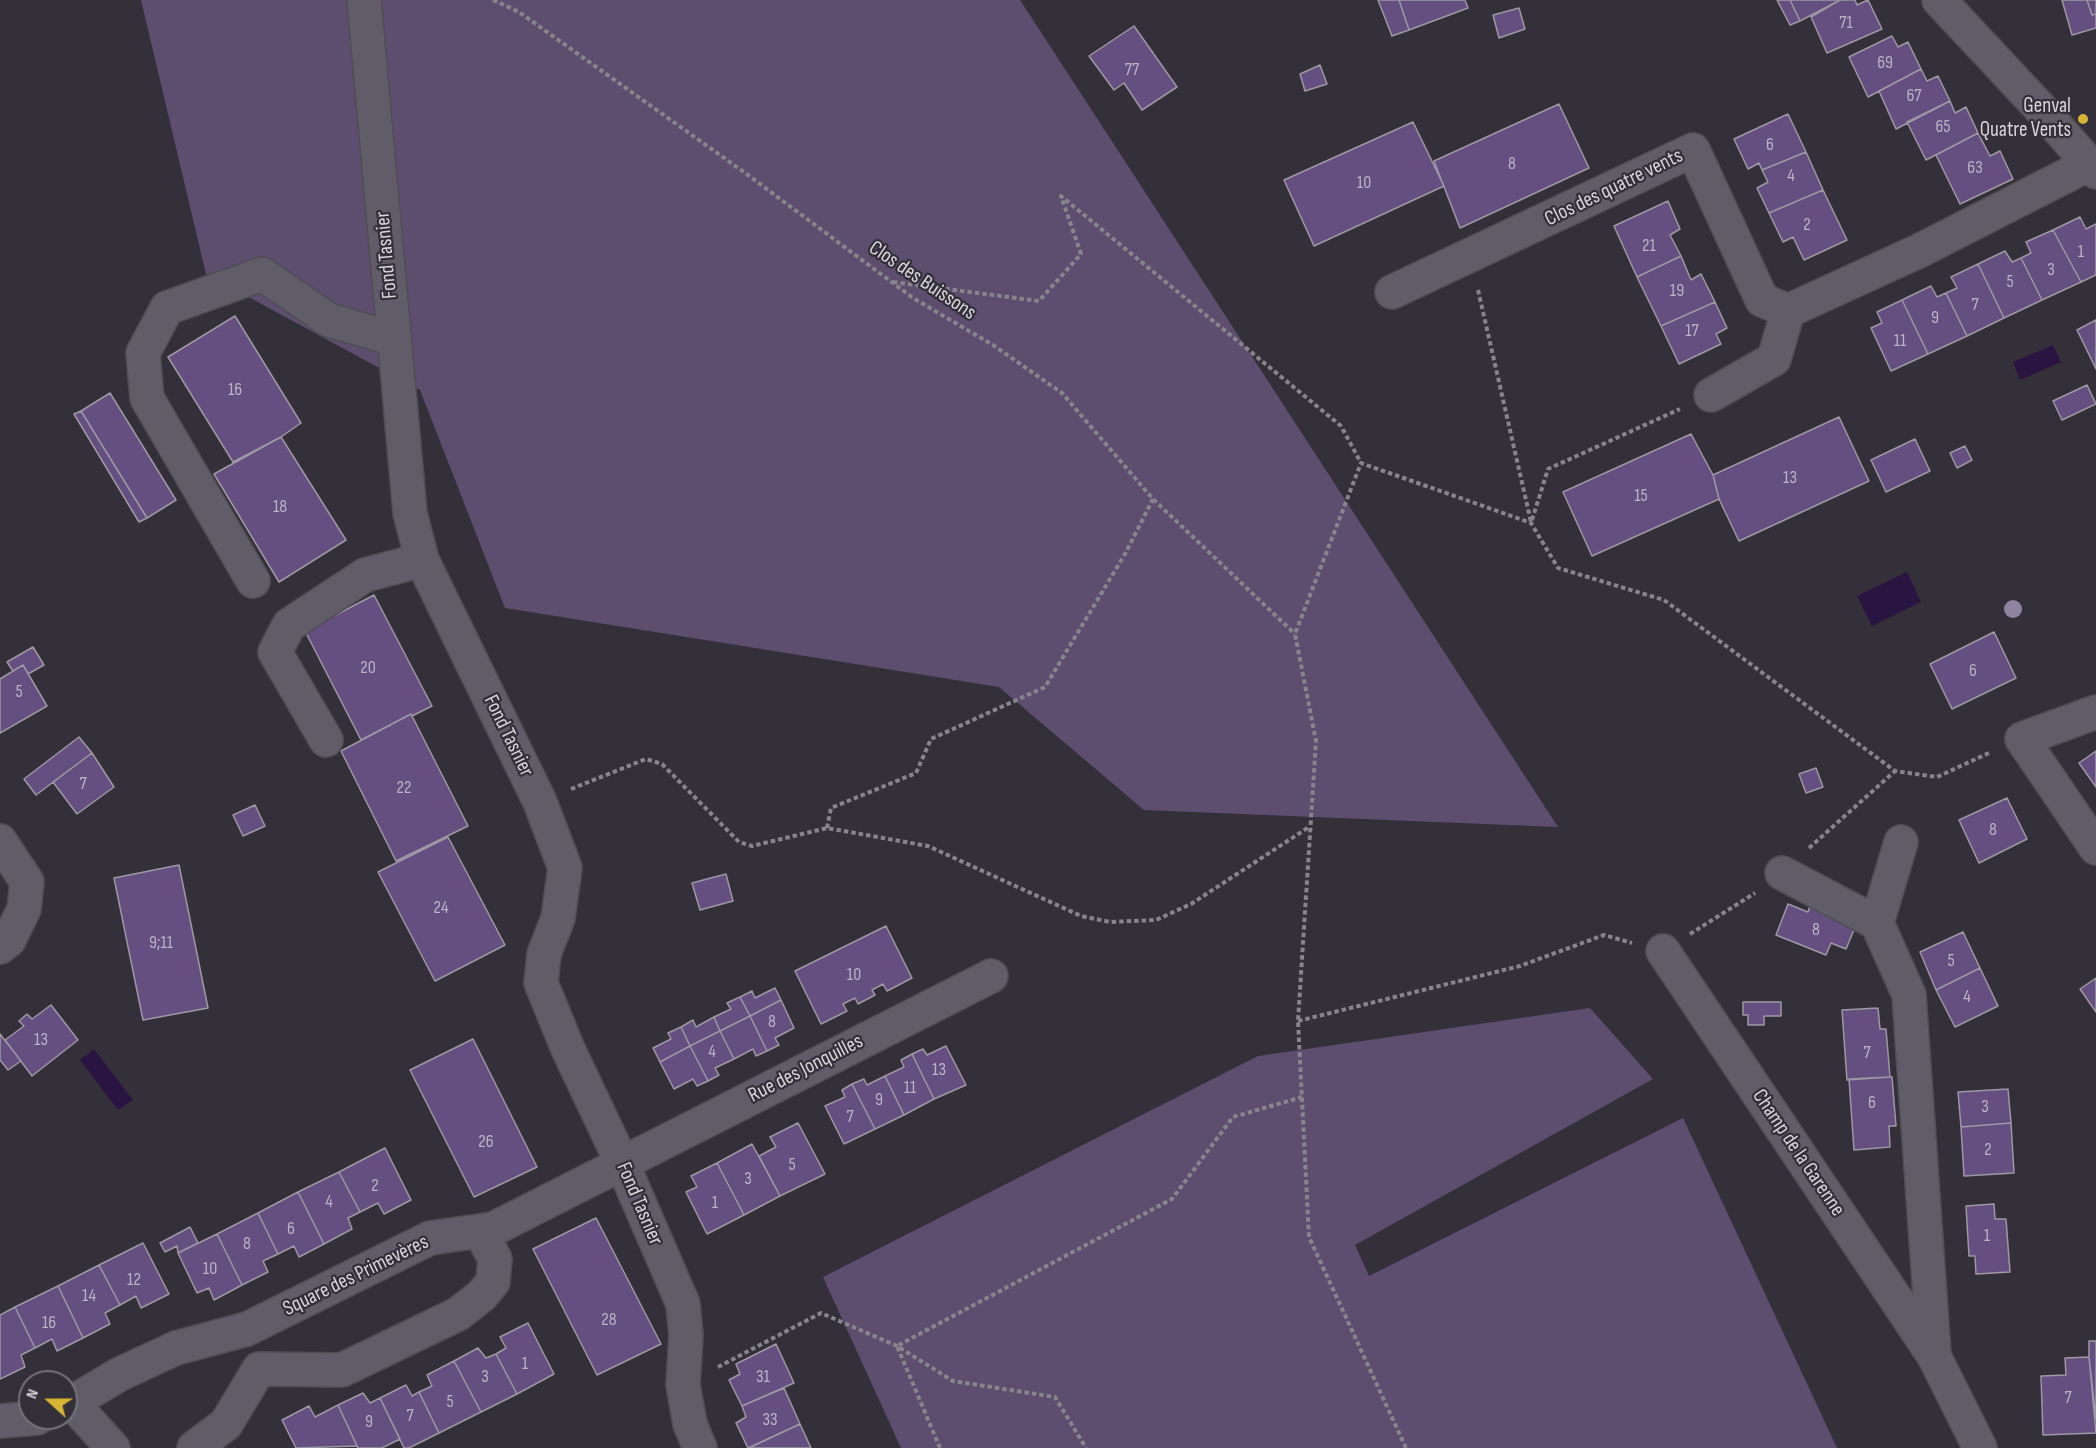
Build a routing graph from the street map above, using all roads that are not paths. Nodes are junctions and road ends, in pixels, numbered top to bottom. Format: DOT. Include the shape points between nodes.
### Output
graph roads {
  1 [pos="364,0"];
  2 [pos="1939,0"];
  3 [pos="2092,169"];
  4 [pos="1392,292"];
  5 [pos="1788,311"];
  6 [pos="394,339"];
  7 [pos="1711,395"];
  8 [pos="422,560"];
  9 [pos="253,580"];
  10 [pos="2096,712"];
  11 [pos="326,740"];
  12 [pos="0,842"];
  13 [pos="1901,842"];
  14 [pos="2096,848"];
  15 [pos="1782,873"];
  16 [pos="1877,922"];
  17 [pos="0,947"];
  18 [pos="1663,951"];
  19 [pos="991,976"];
  20 [pos="622,1163"];
  21 [pos="480,1232"];
  22 [pos="235,1332"];
  23 [pos="1934,1356"];
  24 [pos="259,1369"];
  25 [pos="78,1400"];
  26 [pos="78,1414"];
  27 [pos="18,1420"];
  28 [pos="0,1421"];
  29 [pos="113,1448"];
  30 [pos="194,1448"];
  31 [pos="700,1448"];
  32 [pos="1980,1448"];
  1 -- 6 [label="street, Fond Tasnier"];
  2 -- 3 [label="street"];
  3 -- 5 [label="street"];
  4 -- 5 [label="street, Clos des quatre vents" via="1693,150 1762,300"];
  5 -- 7 [label="street" via="1774,359"];
  6 -- 8 [label="street, Fond Tasnier" via="410,513"];
  6 -- 9 [label="street" via="329,320 262,274 167,308 142,353 147,398"];
  8 -- 11 [label="street" via="365,575 289,626 276,652"];
  8 -- 20 [label="street, Fond Tasnier" via="540,802 565,868 558,918 544,954 541,983"];
  10 -- 14 [label="street" via="2022,739"];
  12 -- 17 [label="street" via="27,882 24,909 9,940"];
  13 -- 16 [label="street"];
  15 -- 16 [label="street"];
  16 -- 23 [label="street, Champ de la Garenne" via="1909,995"];
  18 -- 23 [label="street, Champ de la Garenne"];
  19 -- 20 [label="street, Rue des Jonquilles"];
  20 -- 21 [label="street, Square des Primevères" via="511,1221"];
  20 -- 31 [label="street, Fond Tasnier" via="683,1304 683,1385 690,1424"];
  21 -- 22 [label="street, Square des Primevères" via="429,1238"];
  21 -- 24 [label="street" via="495,1259 493,1282 458,1314 342,1370"];
  22 -- 24 [label="street" via="246,1358"];
  22 -- 25 [label="street, Square des Primevères" via="176,1348 120,1374"];
  23 -- 32 [label="street, Champ de la Garenne"];
  24 -- 30 [label="street" via="226,1424"];
  26 -- 29 [label="street, Square des Primevères"];
  27 -- 28 [label="street"];
}
